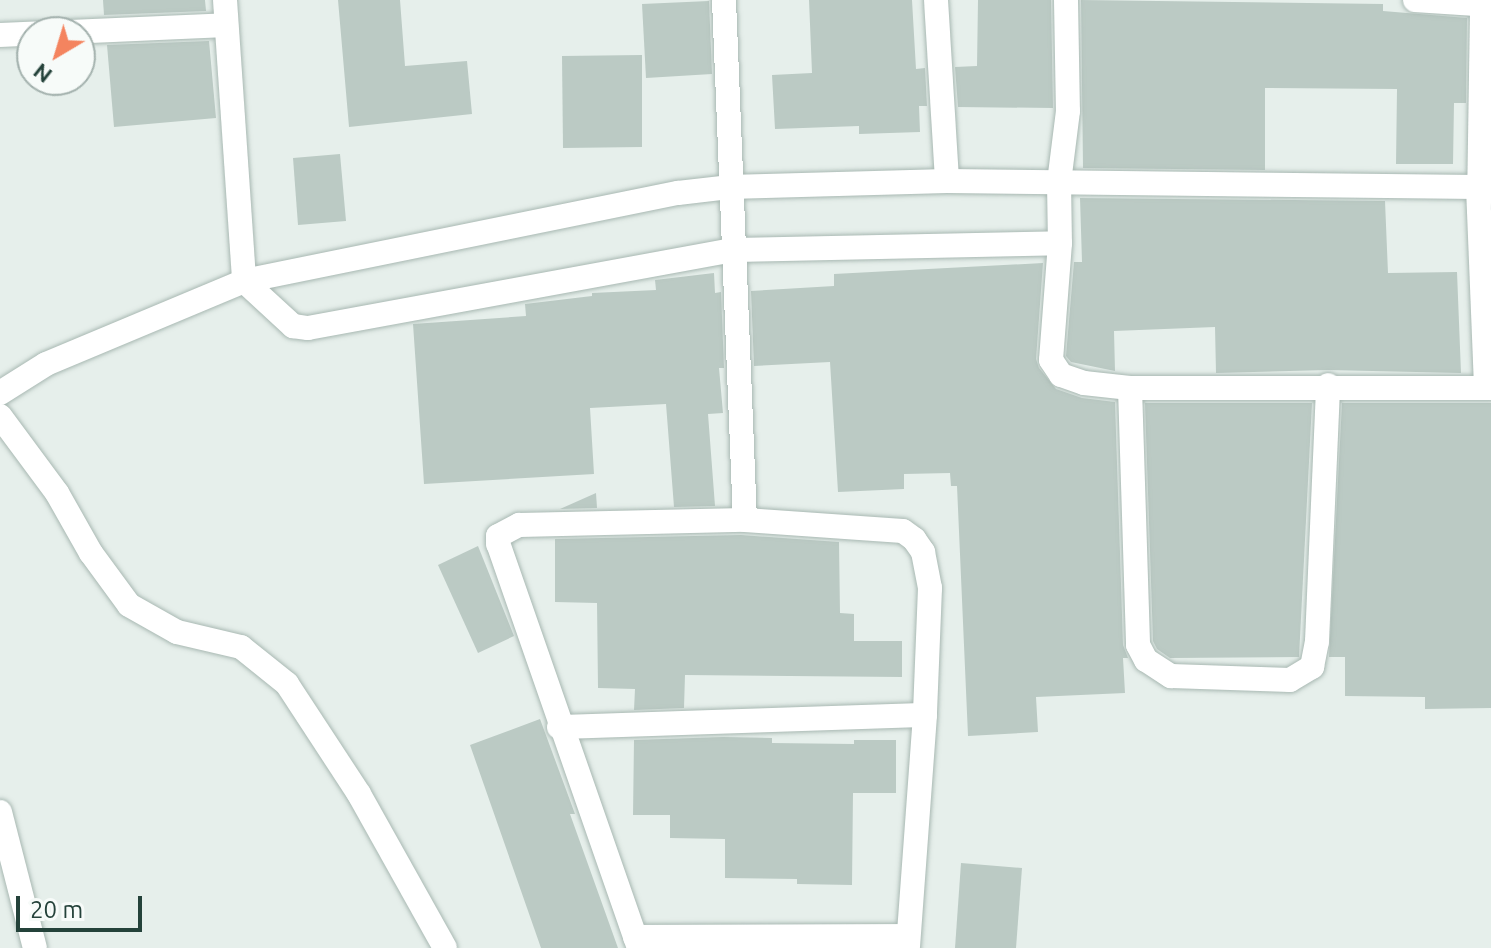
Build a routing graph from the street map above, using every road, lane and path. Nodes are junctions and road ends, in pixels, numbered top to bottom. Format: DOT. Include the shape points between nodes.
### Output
graph roads {
  1 [pos="225,0"];
  2 [pos="724,0"];
  3 [pos="936,0"];
  4 [pos="1066,0"];
  5 [pos="1415,0"];
  6 [pos="1487,5"];
  7 [pos="226,25"];
  8 [pos="0,35"];
  9 [pos="947,181"];
  10 [pos="1059,182"];
  11 [pos="729,187"];
  12 [pos="1479,224"];
  13 [pos="1060,243"];
  14 [pos="735,250"];
  15 [pos="244,281"];
  16 [pos="1328,385"];
  17 [pos="1130,388"];
  18 [pos="1489,388"];
  19 [pos="0,393"];
  20 [pos="0,416"];
  21 [pos="745,520"];
  22 [pos="925,715"];
  23 [pos="559,727"];
  24 [pos="0,812"];
  25 [pos="907,942"];
  26 [pos="637,943"];
  27 [pos="35,948"];
  28 [pos="445,948"];
  1 -- 7 [label="street"];
  2 -- 11 [label="street"];
  3 -- 9 [label="street"];
  4 -- 10 [label="street" via="1068,111"];
  5 -- 6 [label="street"];
  6 -- 12 [label="street"];
  7 -- 8 [label="street"];
  7 -- 15 [label="street"];
  9 -- 10 [label="street"];
  9 -- 11 [label="street"];
  10 -- 12 [label="street" via="1478,187"];
  10 -- 13 [label="street"];
  11 -- 14 [label="street"];
  11 -- 15 [label="street"];
  12 -- 18 [label="street"];
  13 -- 14 [label="street"];
  13 -- 17 [label="street" via="1051,360 1061,375"];
  14 -- 15 [label="street" via="308,328 293,326"];
  14 -- 21 [label="street"];
  15 -- 19 [label="street" via="46,364"];
  16 -- 17 [label="street"];
  16 -- 17 [label="street" via="1317,641 1312,667 1290,680 1171,676 1146,660 1138,645"];
  16 -- 18 [label="street"];
  20 -- 28 [label="street" via="129,605 177,632 241,647 287,684 359,794"];
  21 -- 22 [label="street" via="903,531 914,539 923,552 930,588"];
  21 -- 23 [label="street" via="519,525 498,536"];
  22 -- 23 [label="street"];
  22 -- 25 [label="street"];
  23 -- 26 [label="street"];
  24 -- 27 [label="street"];
  25 -- 26 [label="street"];
}
